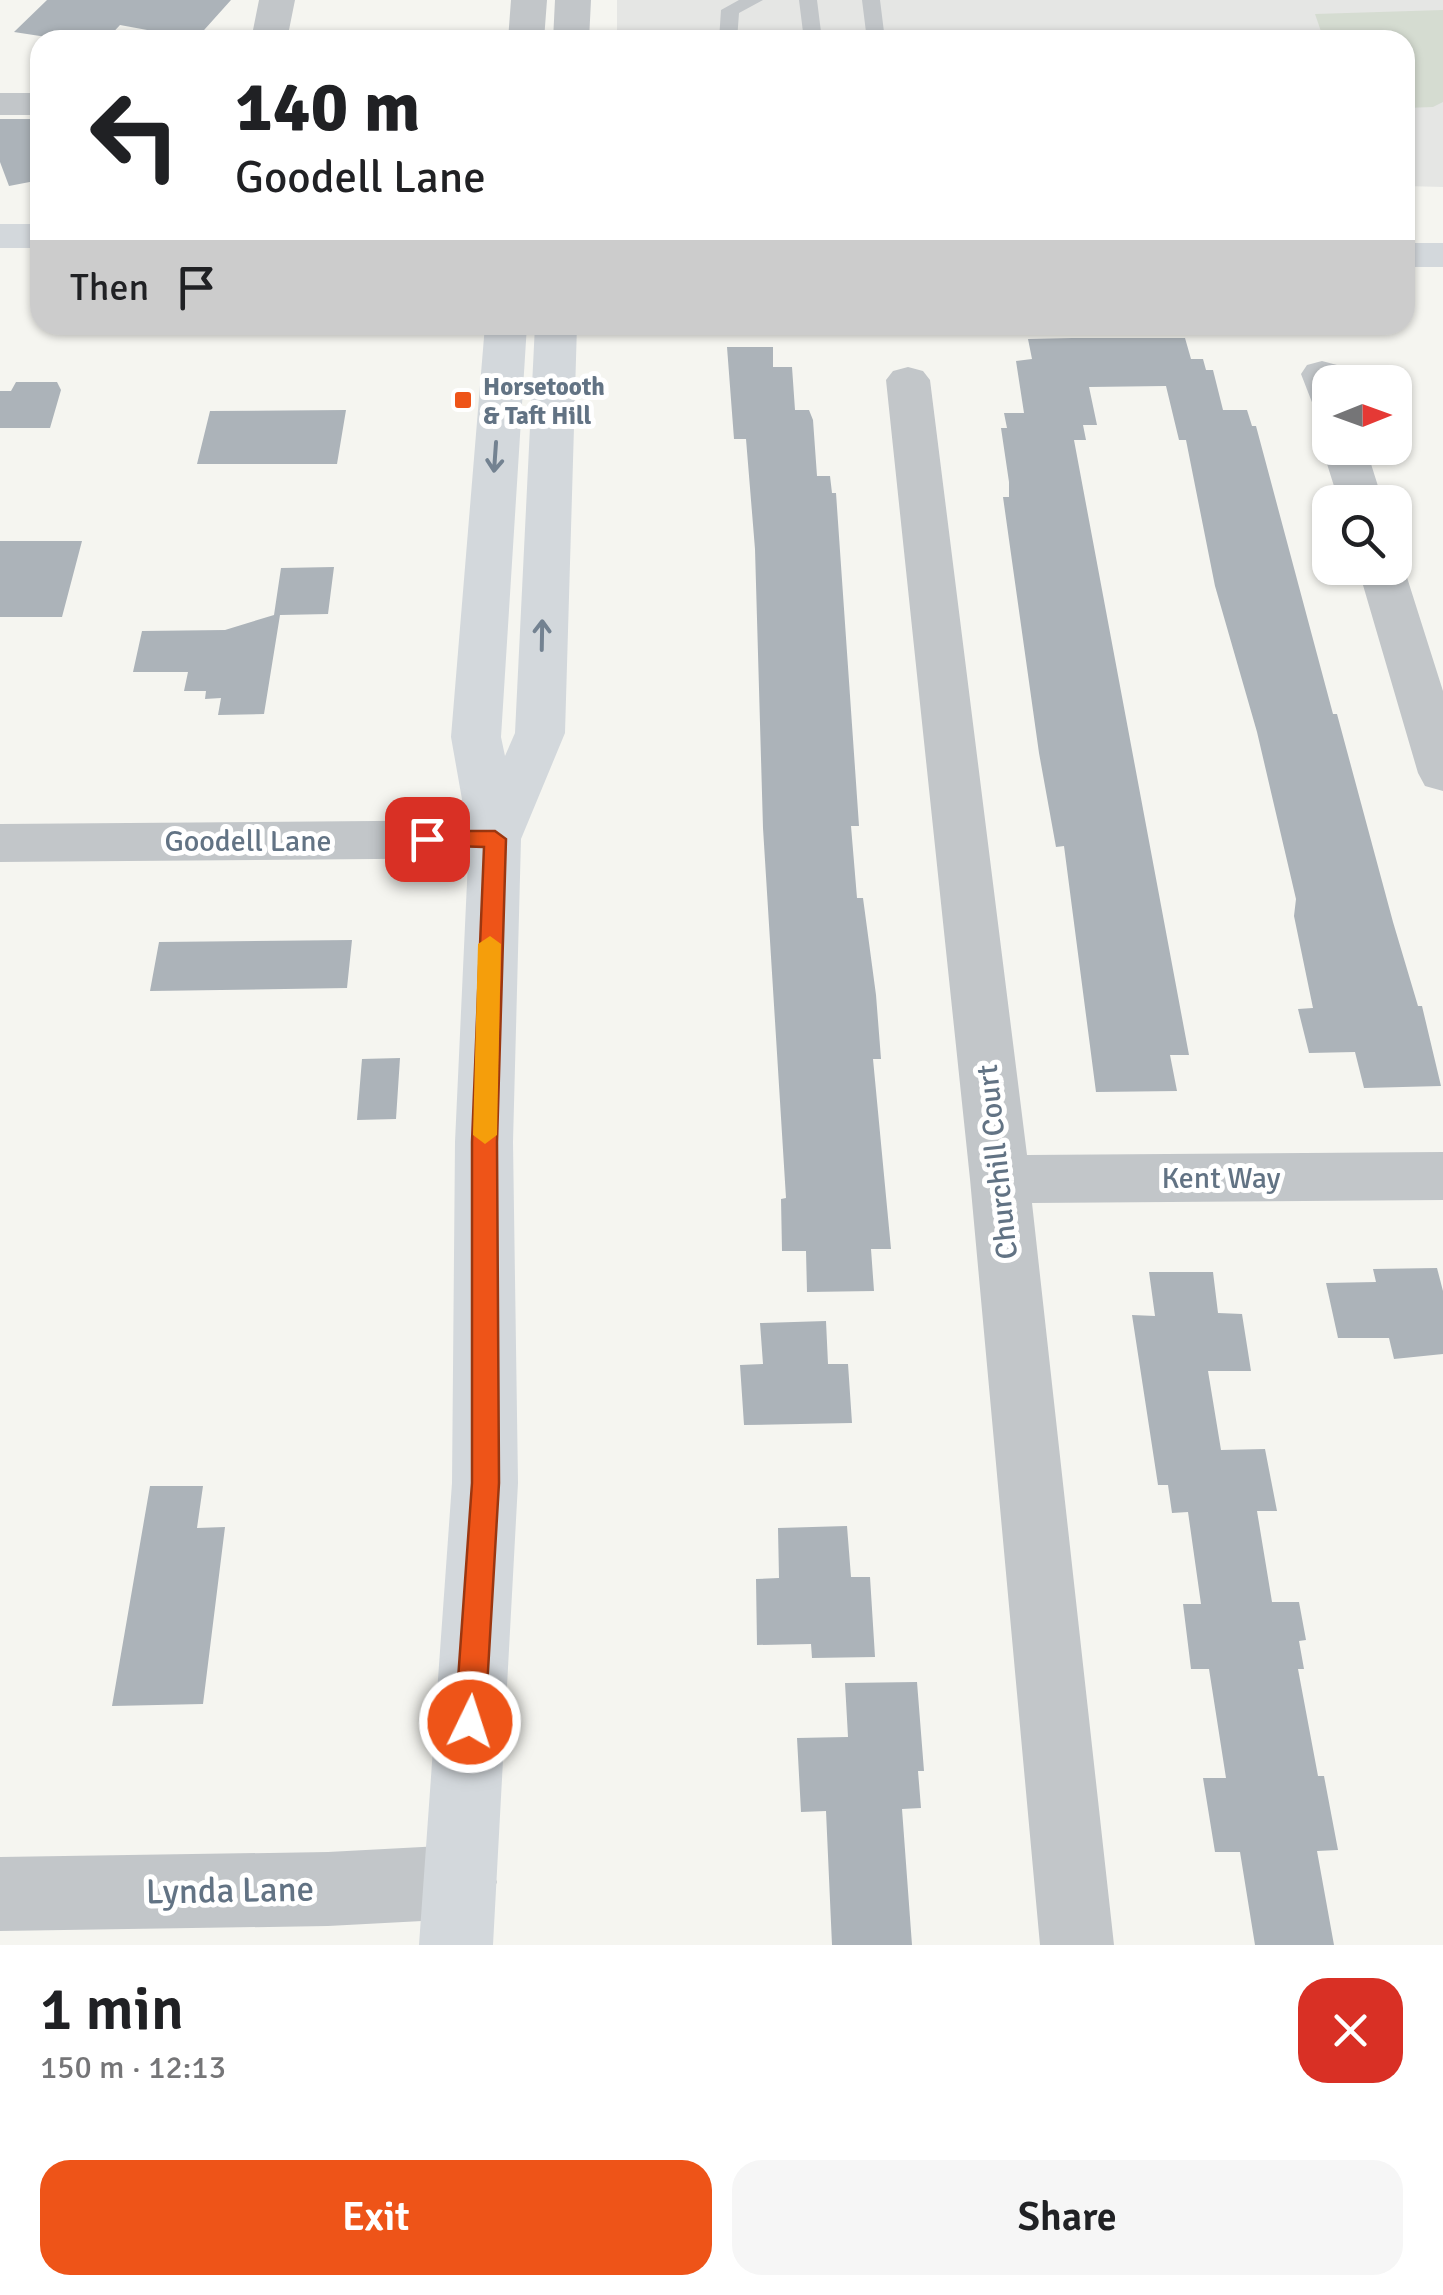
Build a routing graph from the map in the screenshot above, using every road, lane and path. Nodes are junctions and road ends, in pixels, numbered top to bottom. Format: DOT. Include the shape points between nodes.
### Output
graph roads {
  1 [pos="277,0"];
  2 [pos="529,0"];
  3 [pos="573,0"];
  4 [pos="754,0"];
  5 [pos="808,0"];
  6 [pos="871,0"];
  7 [pos="271,30"];
  8 [pos="527,30"];
  9 [pos="572,30"];
  10 [pos="729,30"];
  11 [pos="812,30"];
  12 [pos="875,30"];
  13 [pos="0,104"];
  14 [pos="30,104"];
  15 [pos="1415,222"];
  16 [pos="1443,222"];
  17 [pos="0,236"];
  18 [pos="30,236"];
  19 [pos="1415,255"];
  20 [pos="1443,255"];
  21 [pos="0,268"];
  22 [pos="30,268"];
  23 [pos="505,335"];
  24 [pos="556,335"];
  25 [pos="908,380"];
  26 [pos="1385,585"];
  27 [pos="1443,773"];
  28 [pos="495,839"];
  29 [pos="0,843"];
  30 [pos="1443,1176"];
  31 [pos="1000,1179"];
  32 [pos="0,1894"];
  33 [pos="458,1913"];
  34 [pos="1078,1945"];
  1 -- 7 [label="street"];
  2 -- 8 [label="street"];
  3 -- 9 [label="street"];
  4 -- 10 [label="lane" via="730,10"];
  5 -- 11 [label="lane"];
  6 -- 12 [label="lane"];
  13 -- 14 [label="street"];
  15 -- 16 [label="main road"];
  17 -- 18 [label="main road"];
  19 -- 20 [label="main road"];
  21 -- 22 [label="main road"];
  23 -- 28 [label="main road, one-way" via="476,737"];
  28 -- 24 [label="main road, one-way" via="540,732"];
  25 -- 31 [label="street, Churchill Court"];
  26 -- 27 [label="street"];
  28 -- 29 [label="street, Goodell Lane"];
  28 -- 33 [label="main road" via="485,1122 485,1483"];
  30 -- 31 [label="street, Kent Way"];
  31 -- 34 [label="street, Churchill Court"];
  32 -- 33 [label="street, Lynda Lane" via="328,1889"];
}
